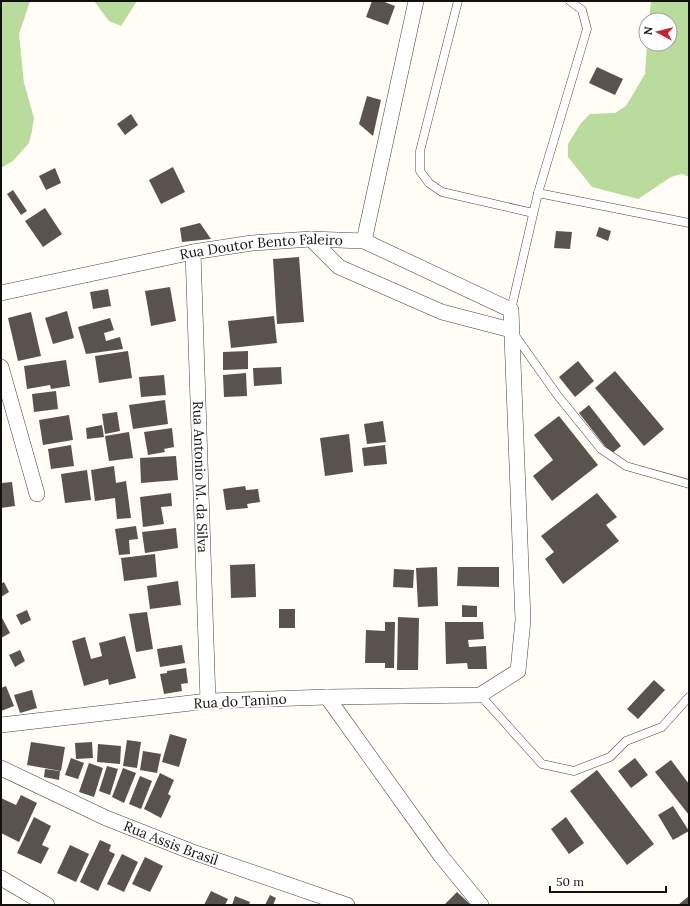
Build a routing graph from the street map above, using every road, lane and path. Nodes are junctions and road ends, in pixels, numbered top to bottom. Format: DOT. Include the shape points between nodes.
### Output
graph roads {
  1 [pos="416,1"];
  2 [pos="458,1"];
  3 [pos="570,1"];
  4 [pos="538,193"];
  5 [pos="533,213"];
  6 [pos="689,223"];
  7 [pos="311,240"];
  8 [pos="364,241"];
  9 [pos="193,252"];
  10 [pos="1,293"];
  11 [pos="511,310"];
  12 [pos="511,330"];
  13 [pos="1,367"];
  14 [pos="689,484"];
  15 [pos="38,494"];
  16 [pos="480,695"];
  17 [pos="327,697"];
  18 [pos="689,697"];
  19 [pos="208,701"];
  20 [pos="1,725"];
  21 [pos="1,768"];
  22 [pos="1,878"];
  23 [pos="47,905"];
  24 [pos="347,905"];
  25 [pos="481,905"];
  1 -- 8 [label="street"];
  2 -- 5 [label="lane" via="420,151 420,171 429,183 442,192"];
  3 -- 4 [label="lane" via="582,10 588,29"];
  4 -- 5 [label="lane"];
  4 -- 6 [label="lane"];
  5 -- 11 [label="lane"];
  7 -- 8 [label="street, Rua Doutor Bento Faleiro"];
  7 -- 9 [label="street, Rua Doutor Bento Faleiro" via="252,243"];
  7 -- 12 [label="street" via="339,268 442,312"];
  8 -- 11 [label="street, Rua Doutor Bento Faleiro"];
  9 -- 10 [label="street, Rua Doutor Bento Faleiro"];
  9 -- 19 [label="street, Rua Antonio M. da Silva"];
  11 -- 12 [label="street"];
  12 -- 14 [label="lane" via="600,449 626,466"];
  12 -- 16 [label="street" via="523,620 518,671"];
  13 -- 15 [label="street"];
  16 -- 17 [label="street, Rua do Tanino"];
  16 -- 18 [label="lane" via="542,764 574,771 610,756 626,741 662,727"];
  17 -- 19 [label="street, Rua do Tanino"];
  17 -- 25 [label="street" via="440,856"];
  19 -- 20 [label="street, Rua do Tanino"];
  21 -- 24 [label="street, Rua Assis Brasil" via="106,818"];
  22 -- 23 [label="street"];
}
